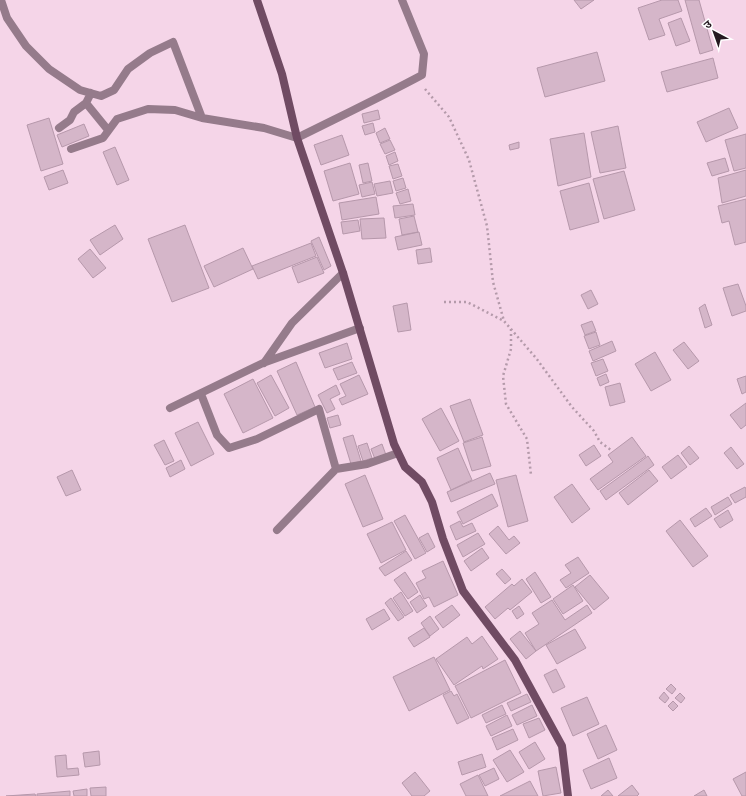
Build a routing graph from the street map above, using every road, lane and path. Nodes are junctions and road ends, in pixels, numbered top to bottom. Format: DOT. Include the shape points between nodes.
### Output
graph roads {
  1 [pos="1,0"];
  2 [pos="257,0"];
  3 [pos="402,0"];
  4 [pos="408,83"];
  5 [pos="91,93"];
  6 [pos="86,103"];
  7 [pos="202,118"];
  8 [pos="58,128"];
  9 [pos="108,130"];
  10 [pos="297,138"];
  11 [pos="71,149"];
  12 [pos="343,273"];
  13 [pos="444,302"];
  14 [pos="504,321"];
  15 [pos="360,328"];
  16 [pos="511,329"];
  17 [pos="263,363"];
  18 [pos="200,394"];
  19 [pos="170,408"];
  20 [pos="611,450"];
  21 [pos="398,453"];
  22 [pos="336,469"];
  23 [pos="531,475"];
  24 [pos="277,530"];
  25 [pos="568,796"];
  1 -- 5 [label="street" via="8,18 26,46 49,69 80,90"];
  2 -- 10 [label="main road" via="282,74"];
  3 -- 4 [label="street" via="424,54 422,75"];
  4 -- 10 [label="street"];
  4 -- 14 [label="path" via="426,89 449,117 469,160 487,226 493,282"];
  5 -- 6 [label="street"];
  5 -- 7 [label="street" via="101,96 114,90 128,69 173,42"];
  6 -- 8 [label="street" via="74,112 70,120"];
  6 -- 9 [label="street"];
  7 -- 9 [label="street" via="175,110 148,109 117,119"];
  7 -- 10 [label="street" via="264,128"];
  9 -- 11 [label="street" via="103,138"];
  10 -- 12 [label="main road"];
  12 -- 15 [label="main road"];
  12 -- 17 [label="street" via="292,323"];
  13 -- 14 [label="path" via="468,302"];
  14 -- 16 [label="path"];
  15 -- 17 [label="street"];
  15 -- 21 [label="main road"];
  16 -- 20 [label="path" via="594,431 600,442"];
  16 -- 23 [label="path" via="511,349 503,376 506,404 527,439"];
  17 -- 18 [label="street"];
  18 -- 19 [label="street"];
  18 -- 22 [label="street" via="217,436 229,448 257,439 319,409"];
  21 -- 22 [label="street" via="367,464"];
  21 -- 25 [label="main road" via="405,467 422,482 432,502 463,590 515,660 562,746"];
  22 -- 24 [label="street"];
}
